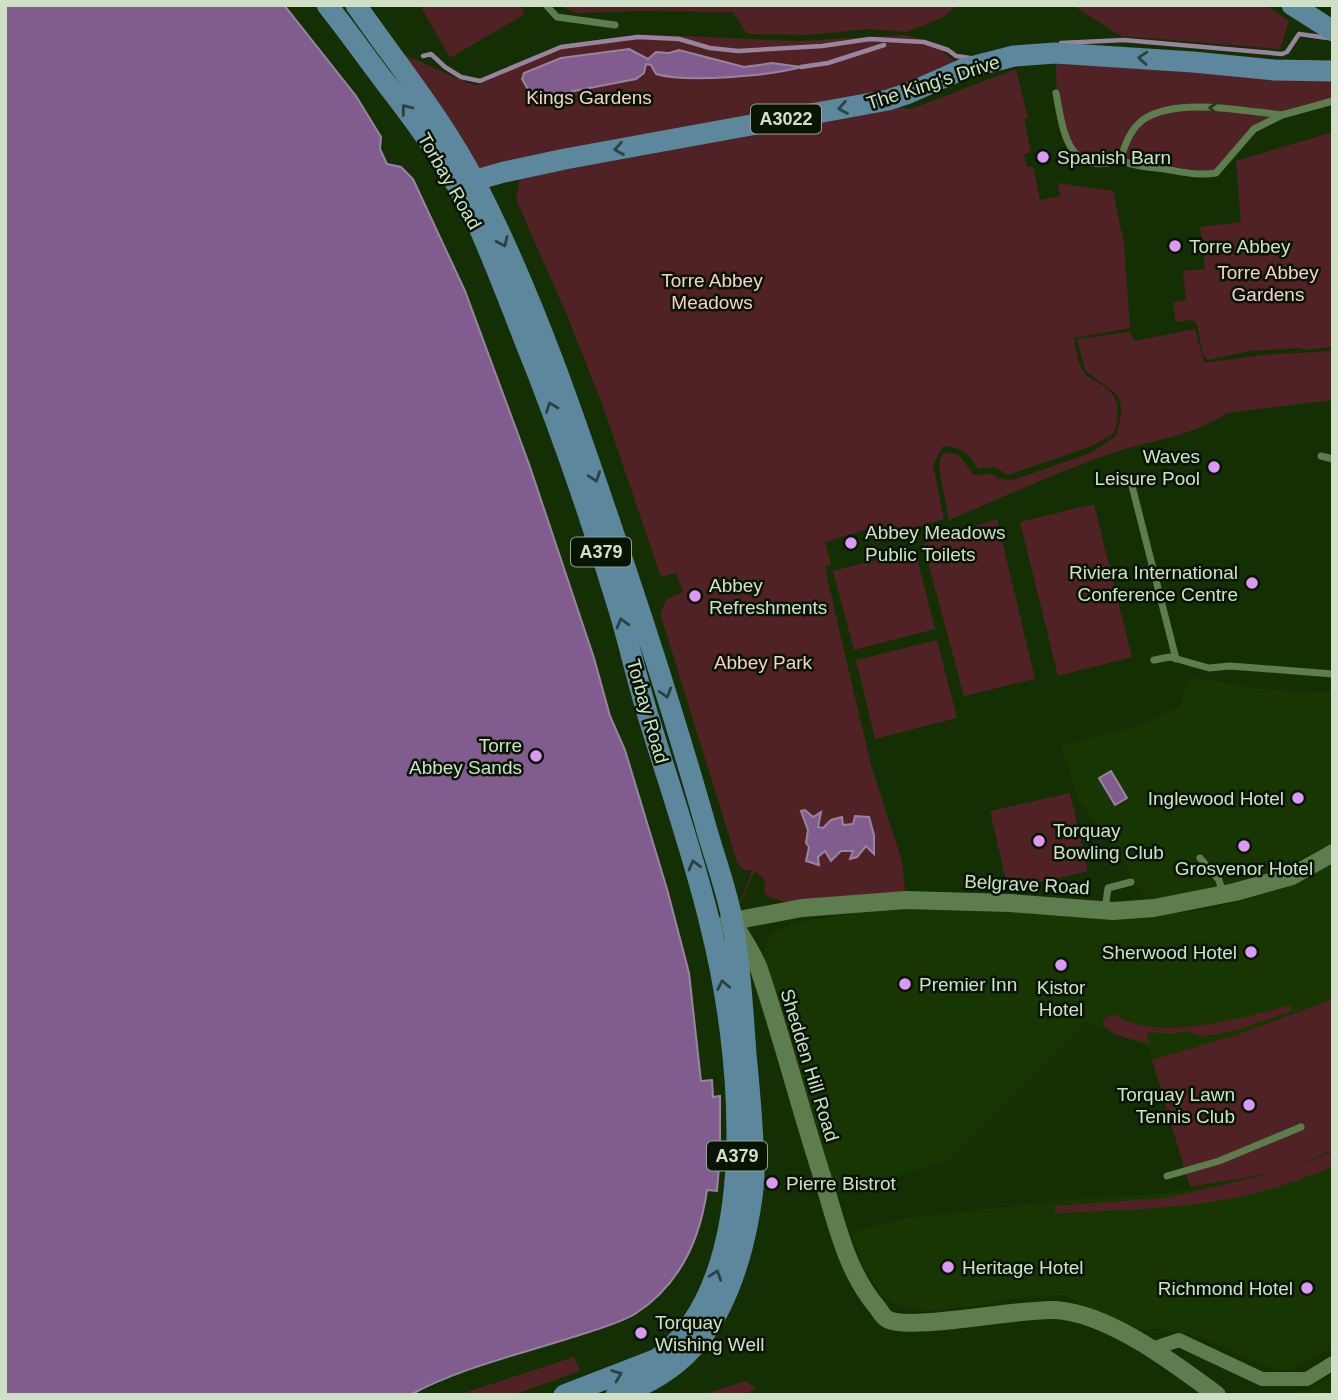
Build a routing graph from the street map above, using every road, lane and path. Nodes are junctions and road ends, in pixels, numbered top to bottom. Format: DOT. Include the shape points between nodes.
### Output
graph roads {
  1 [pos="327,5"];
  2 [pos="356,5"];
  3 [pos="370,5"];
  4 [pos="546,5"];
  5 [pos="1292,5"];
  6 [pos="615,24"];
  7 [pos="373,29"];
  8 [pos="1333,31"];
  9 [pos="1333,71"];
  10 [pos="1056,93"];
  11 [pos="1333,101"];
  12 [pos="1282,115"];
  13 [pos="1120,160"];
  14 [pos="465,183"];
  15 [pos="1321,456"];
  16 [pos="1333,459"];
  17 [pos="1131,482"];
  18 [pos="1176,659"];
  19 [pos="1153,660"];
  20 [pos="1333,674"];
  21 [pos="1333,853"];
  22 [pos="1200,858"];
  23 [pos="1131,881"];
  24 [pos="1223,895"];
  25 [pos="1105,910"];
  26 [pos="733,921"];
  27 [pos="712,930"];
  28 [pos="1301,1127"];
  29 [pos="1167,1176"];
  30 [pos="1152,1349"];
  31 [pos="1333,1363"];
  32 [pos="564,1395"];
  33 [pos="616,1395"];
  34 [pos="1217,1395"];
  14 -- 1 [label="main road, Torbay Road, one-way"];
  2 -- 7 [label="main road, Torbay Road"];
  3 -- 7 [label="main road"];
  4 -- 6 [label="lane" via="557,17"];
  5 -- 8 [label="main road"];
  7 -- 14 [label="main road, Torbay Road" via="426,102"];
  9 -- 14 [label="main road, The King's Drive / A3022, one-way" via="1068,53 1014,56 959,70 888,100 565,159"];
  10 -- 13 [label="lane" via="1064,138 1077,156 1109,164"];
  11 -- 12 [label="lane"];
  12 -- 13 [label="lane" via="1254,129 1216,173 1189,174"];
  12 -- 13 [label="lane, one-way" via="1212,107 1168,110 1142,121 1127,139"];
  14 -- 26 [label="main road, Torbay Road / A379, one-way" via="537,322 579,430 653,649"];
  27 -- 14 [label="main road, Torbay Road / A379, one-way" via="578,479 476,222"];
  15 -- 16 [label="lane"];
  17 -- 18 [label="lane"];
  18 -- 19 [label="lane"];
  18 -- 20 [label="lane" via="1209,668"];
  21 -- 24 [label="street, Belgrave Road" via="1292,876"];
  22 -- 24 [label="lane" via="1219,880"];
  23 -- 25 [label="lane" via="1108,888"];
  24 -- 25 [label="street, Belgrave Road" via="1154,908"];
  25 -- 26 [label="street, Belgrave Road" via="906,900 802,908"];
  26 -- 27 [label="street, Belgrave Road"];
  26 -- 30 [label="street, Shedden Hill Road" via="757,965 854,1271 887,1319 920,1324 1056,1310 1086,1317"];
  26 -- 33 [label="main road, Torbay Road / A379" via="753,1120 754,1181 745,1235 720,1312 690,1352 650,1381"];
  32 -- 27 [label="main road, Torbay Road / A379, one-way" via="642,1366 668,1350 710,1293 734,1196 739,1130 726,999"];
  28 -- 29 [label="lane" via="1219,1161"];
  30 -- 31 [label="street" via="1179,1340 1262,1380 1307,1379"];
  30 -- 34 [label="street, Shedden Hill Road"];
}
